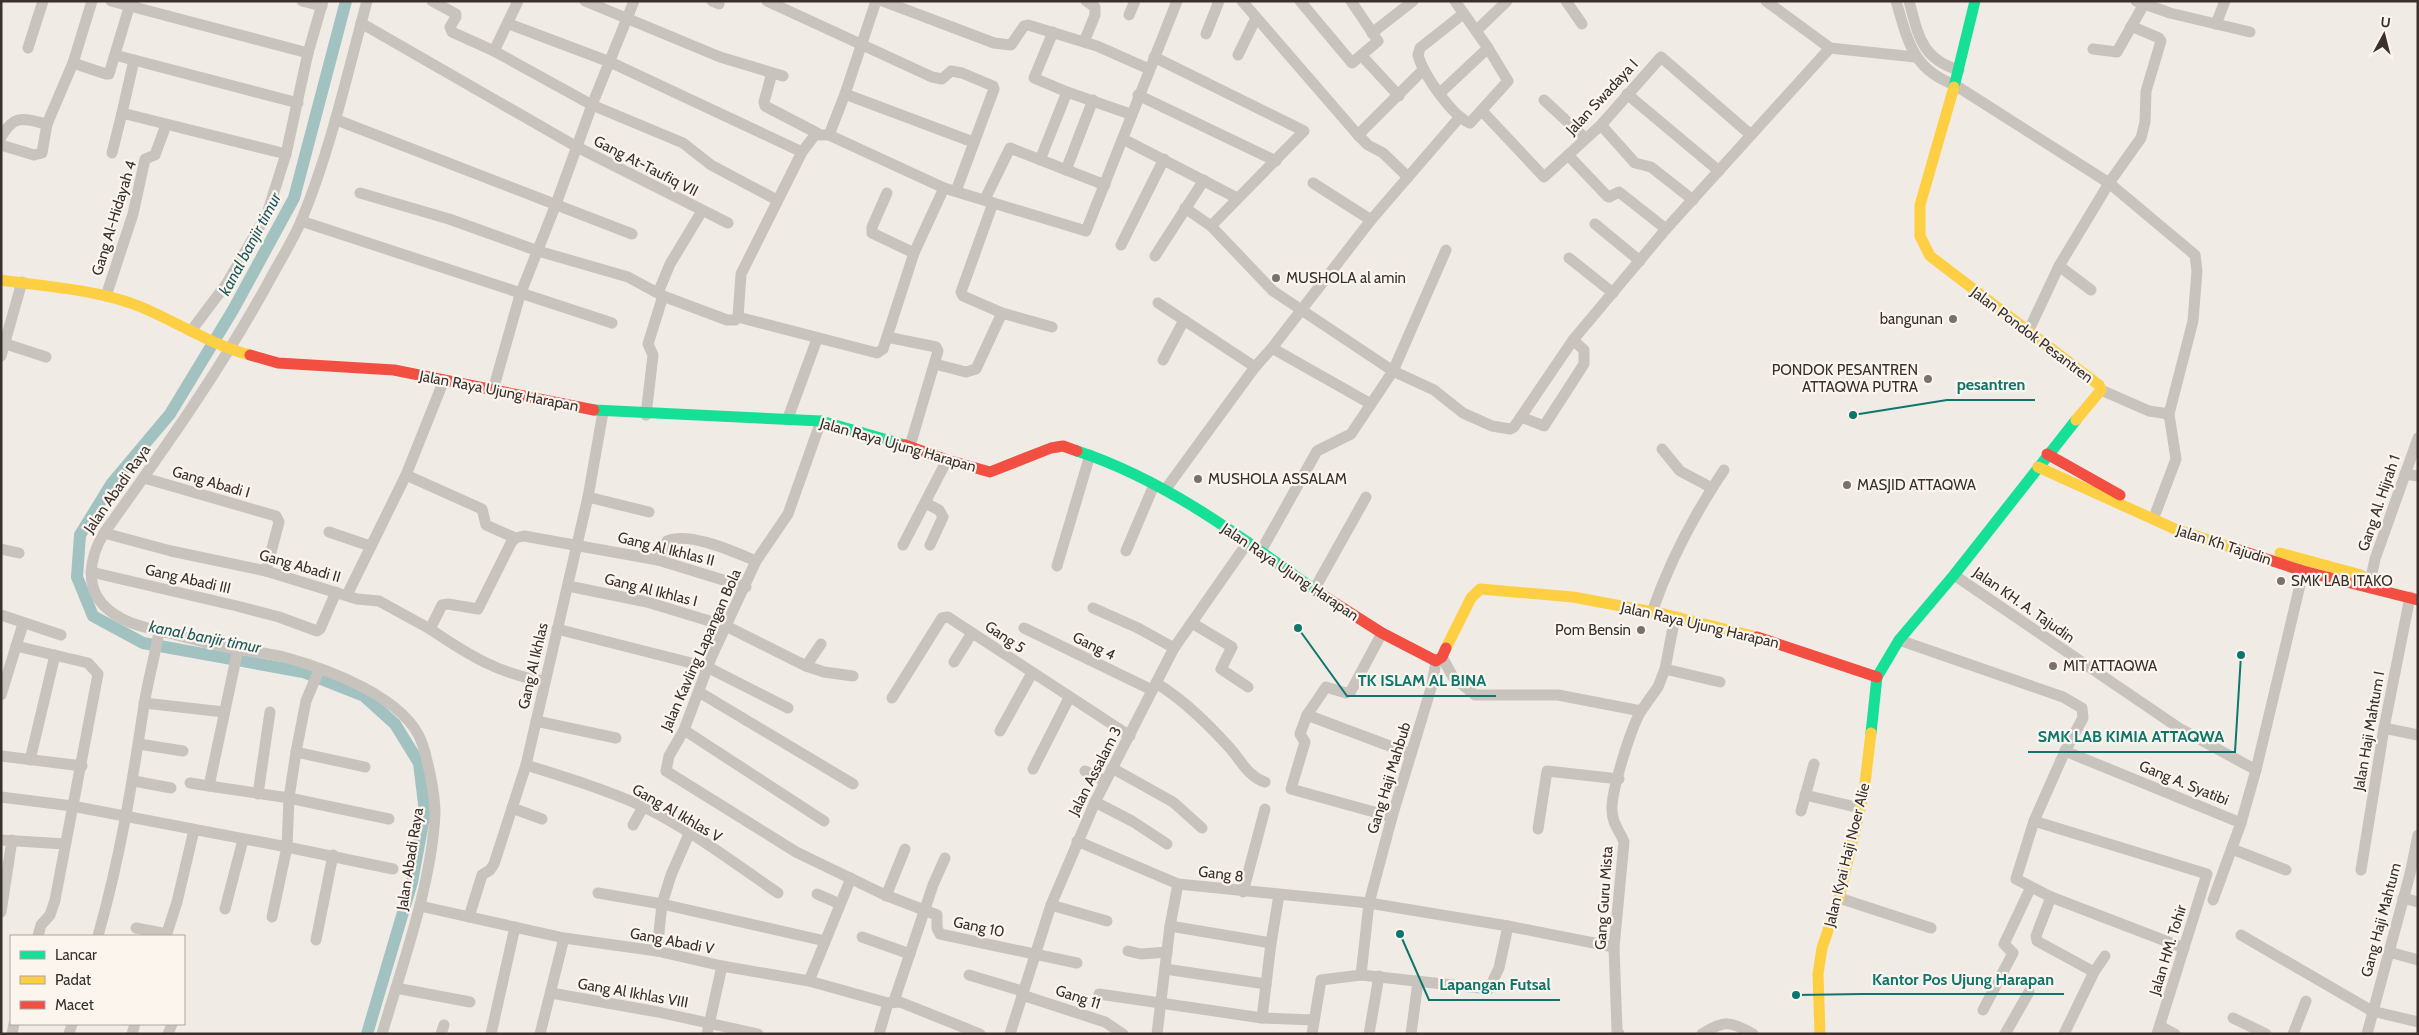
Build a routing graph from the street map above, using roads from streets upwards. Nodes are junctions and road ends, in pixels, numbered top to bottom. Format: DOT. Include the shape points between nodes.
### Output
graph roads {
  1 [pos="43,1"];
  2 [pos="92,1"];
  3 [pos="111,1"];
  4 [pos="302,1"];
  5 [pos="367,1"];
  6 [pos="432,1"];
  7 [pos="518,1"];
  8 [pos="586,1"];
  9 [pos="634,1"];
  10 [pos="767,1"];
  11 [pos="876,1"];
  12 [pos="883,1"];
  13 [pos="1086,1"];
  14 [pos="1134,1"];
  15 [pos="1177,1"];
  16 [pos="1220,1"];
  17 [pos="1242,1"];
  18 [pos="1300,1"];
  19 [pos="1351,1"];
  20 [pos="1413,1"];
  21 [pos="1454,1"];
  22 [pos="1507,1"];
  23 [pos="1566,1"];
  24 [pos="1766,1"];
  25 [pos="1896,1"];
  26 [pos="1909,1"];
  27 [pos="1975,1"];
  28 [pos="2225,1"];
  29 [pos="2140,3"];
  30 [pos="130,4"];
  31 [pos="322,4"];
  32 [pos="1464,14"];
  33 [pos="1129,15"];
  34 [pos="628,18"];
  35 [pos="1256,18"];
  36 [pos="361,23"];
  37 [pos="508,24"];
  38 [pos="1582,24"];
  39 [pos="2216,24"];
  40 [pos="2132,26"];
  41 [pos="1476,30"];
  42 [pos="1052,32"];
  43 [pos="2250,32"];
  44 [pos="1372,33"];
  45 [pos="1206,34"];
  46 [pos="1084,42"];
  47 [pos="861,44"];
  48 [pos="28,48"];
  49 [pos="1488,48"];
  50 [pos="1830,48"];
  51 [pos="2094,49"];
  52 [pos="494,51"];
  53 [pos="308,53"];
  54 [pos="114,55"];
  55 [pos="1238,55"];
  56 [pos="1362,56"];
  57 [pos="1154,57"];
  58 [pos="1915,57"];
  59 [pos="134,60"];
  60 [pos="610,62"];
  61 [pos="73,63"];
  62 [pos="1148,69"];
  63 [pos="1423,70"];
  64 [pos="1957,77"];
  65 [pos="1067,92"];
  66 [pos="1440,92"];
  67 [pos="845,94"];
  68 [pos="1627,94"];
  69 [pos="1138,95"];
  70 [pos="1399,96"];
  71 [pos="1093,100"];
  72 [pos="1544,100"];
  73 [pos="298,103"];
  74 [pos="592,105"];
  75 [pos="1482,111"];
  76 [pos="122,113"];
  77 [pos="1130,114"];
  78 [pos="1459,118"];
  79 [pos="337,120"];
  80 [pos="48,124"];
  81 [pos="166,125"];
  82 [pos="1601,125"];
  83 [pos="823,134"];
  84 [pos="1751,134"];
  85 [pos="1358,136"];
  86 [pos="1,137"];
  87 [pos="1585,138"];
  88 [pos="1123,139"];
  89 [pos="973,142"];
  90 [pos="1,145"];
  91 [pos="577,147"];
  92 [pos="802,152"];
  93 [pos="112,153"];
  94 [pos="286,154"];
  95 [pos="1568,155"];
  96 [pos="1164,159"];
  97 [pos="1040,160"];
  98 [pos="1276,162"];
  99 [pos="1066,170"];
  100 [pos="1719,171"];
  101 [pos="1408,177"];
  102 [pos="1204,180"];
  103 [pos="1313,182"];
  104 [pos="2109,183"];
  105 [pos="1105,185"];
  106 [pos="944,188"];
  107 [pos="956,191"];
  108 [pos="360,193"];
  109 [pos="887,193"];
  110 [pos="1237,198"];
  111 [pos="776,200"];
  112 [pos="1693,200"];
  113 [pos="989,201"];
  114 [pos="556,204"];
  115 [pos="1185,208"];
  116 [pos="702,211"];
  117 [pos="1371,220"];
  118 [pos="301,221"];
  119 [pos="728,223"];
  120 [pos="1595,224"];
  121 [pos="1211,226"];
  122 [pos="1666,229"];
  123 [pos="632,234"];
  124 [pos="1121,245"];
  125 [pos="1446,250"];
  126 [pos="538,252"];
  127 [pos="914,253"];
  128 [pos="1155,256"];
  129 [pos="1569,258"];
  130 [pos="1640,261"];
  131 [pos="2059,266"];
  132 [pos="1,280"];
  133 [pos="22,282"];
  134 [pos="2091,290"];
  135 [pos="1613,293"];
  136 [pos="661,294"];
  137 [pos="520,295"];
  138 [pos="106,296"];
  139 [pos="1158,302"];
  140 [pos="1300,310"];
  141 [pos="1002,313"];
  142 [pos="738,317"];
  143 [pos="1184,320"];
  144 [pos="612,323"];
  145 [pos="1052,326"];
  146 [pos="191,331"];
  147 [pos="2028,332"];
  148 [pos="887,337"];
  149 [pos="817,339"];
  150 [pos="1573,340"];
  151 [pos="6,344"];
  152 [pos="225,348"];
  153 [pos="1272,348"];
  154 [pos="1,356"];
  155 [pos="46,357"];
  156 [pos="1163,360"];
  157 [pos="935,364"];
  158 [pos="1255,367"];
  159 [pos="1393,371"];
  160 [pos="444,380"];
  161 [pos="493,390"];
  162 [pos="2101,390"];
  163 [pos="1371,404"];
  164 [pos="603,412"];
  165 [pos="2168,414"];
  166 [pos="646,415"];
  167 [pos="1521,417"];
  168 [pos="788,418"];
  169 [pos="821,421"];
  170 [pos="2418,438"];
  171 [pos="910,446"];
  172 [pos="1662,449"];
  173 [pos="2047,454"];
  174 [pos="1090,455"];
  175 [pos="947,460"];
  176 [pos="2038,467"];
  177 [pos="1724,470"];
  178 [pos="2405,474"];
  179 [pos="406,476"];
  180 [pos="2418,476"];
  181 [pos="144,478"];
  182 [pos="1154,485"];
  183 [pos="1712,488"];
  184 [pos="1165,490"];
  185 [pos="1366,497"];
  186 [pos="588,498"];
  187 [pos="925,504"];
  188 [pos="649,512"];
  189 [pos="2156,512"];
  190 [pos="329,532"];
  191 [pos="104,533"];
  192 [pos="514,538"];
  193 [pos="1248,542"];
  194 [pos="577,545"];
  195 [pos="903,545"];
  196 [pos="930,545"];
  197 [pos="370,546"];
  198 [pos="1,549"];
  199 [pos="1126,551"];
  200 [pos="1262,551"];
  201 [pos="20,553"];
  202 [pos="658,560"];
  203 [pos="756,561"];
  204 [pos="1057,566"];
  205 [pos="2304,566"];
  206 [pos="2373,568"];
  207 [pos="266,571"];
  208 [pos="91,572"];
  209 [pos="1954,575"];
  210 [pos="568,586"];
  211 [pos="746,587"];
  212 [pos="1315,588"];
  213 [pos="341,594"];
  214 [pos="2415,596"];
  215 [pos="1093,608"];
  216 [pos="1652,612"];
  217 [pos="1,615"];
  218 [pos="1675,617"];
  219 [pos="1192,623"];
  220 [pos="23,624"];
  221 [pos="726,626"];
  222 [pos="1024,628"];
  223 [pos="557,629"];
  224 [pos="430,630"];
  225 [pos="159,631"];
  226 [pos="972,633"];
  227 [pos="1382,633"];
  228 [pos="61,636"];
  229 [pos="1900,640"];
  230 [pos="821,644"];
  231 [pos="16,646"];
  232 [pos="1174,648"];
  233 [pos="55,655"];
  234 [pos="235,659"];
  235 [pos="1439,659"];
  236 [pos="954,662"];
  237 [pos="806,666"];
  238 [pos="707,667"];
  239 [pos="1665,669"];
  240 [pos="318,673"];
  241 [pos="1032,673"];
  242 [pos="853,676"];
  243 [pos="1876,677"];
  244 [pos="545,681"];
  245 [pos="1720,682"];
  246 [pos="1248,686"];
  247 [pos="1154,687"];
  248 [pos="698,692"];
  249 [pos="1,695"];
  250 [pos="892,698"];
  251 [pos="1069,698"];
  252 [pos="144,703"];
  253 [pos="788,708"];
  254 [pos="1641,711"];
  255 [pos="224,712"];
  256 [pos="270,712"];
  257 [pos="1307,715"];
  258 [pos="536,721"];
  259 [pos="2384,728"];
  260 [pos="684,730"];
  261 [pos="1000,731"];
  262 [pos="2418,735"];
  263 [pos="1130,736"];
  264 [pos="616,738"];
  265 [pos="139,744"];
  266 [pos="2065,751"];
  267 [pos="183,752"];
  268 [pos="296,752"];
  269 [pos="1411,754"];
  270 [pos="1,756"];
  271 [pos="30,760"];
  272 [pos="1814,764"];
  273 [pos="526,765"];
  274 [pos="82,766"];
  275 [pos="365,767"];
  276 [pos="1112,768"];
  277 [pos="1033,769"];
  278 [pos="1084,770"];
  279 [pos="2256,770"];
  280 [pos="1619,779"];
  281 [pos="134,781"];
  282 [pos="1105,781"];
  283 [pos="1265,782"];
  284 [pos="190,783"];
  285 [pos="854,784"];
  286 [pos="209,786"];
  287 [pos="171,788"];
  288 [pos="258,794"];
  289 [pos="1805,795"];
  290 [pos="1,797"];
  291 [pos="289,798"];
  292 [pos="1094,802"];
  293 [pos="72,806"];
  294 [pos="643,807"];
  295 [pos="512,808"];
  296 [pos="1860,808"];
  297 [pos="1265,809"];
  298 [pos="1801,812"];
  299 [pos="127,817"];
  300 [pos="1392,817"];
  301 [pos="389,819"];
  302 [pos="542,819"];
  303 [pos="824,821"];
  304 [pos="2034,821"];
  305 [pos="2241,823"];
  306 [pos="633,825"];
  307 [pos="1202,828"];
  308 [pos="1538,828"];
  309 [pos="194,830"];
  310 [pos="689,834"];
  311 [pos="2418,835"];
  312 [pos="7,840"];
  313 [pos="243,840"];
  314 [pos="1077,841"];
  315 [pos="65,844"];
  316 [pos="1167,844"];
  317 [pos="287,847"];
  318 [pos="904,849"];
  319 [pos="2232,849"];
  320 [pos="333,855"];
  321 [pos="945,858"];
  322 [pos="392,868"];
  323 [pos="2286,870"];
  324 [pos="2361,870"];
  325 [pos="2414,874"];
  326 [pos="851,878"];
  327 [pos="1178,884"];
  328 [pos="2031,887"];
  329 [pos="1243,892"];
  330 [pos="598,893"];
  331 [pos="778,893"];
  332 [pos="816,894"];
  333 [pos="1279,895"];
  334 [pos="3,896"];
  335 [pos="886,896"];
  336 [pos="2051,897"];
  337 [pos="1839,898"];
  338 [pos="2403,898"];
  339 [pos="2213,900"];
  340 [pos="2418,902"];
  341 [pos="662,904"];
  342 [pos="840,904"];
  343 [pos="1369,904"];
  344 [pos="1051,905"];
  345 [pos="420,906"];
  346 [pos="225,909"];
  347 [pos="926,911"];
  348 [pos="1,912"];
  349 [pos="272,917"];
  350 [pos="469,917"];
  351 [pos="1107,921"];
  352 [pos="1170,926"];
  353 [pos="1508,926"];
  354 [pos="515,927"];
  355 [pos="136,928"];
  356 [pos="1931,928"];
  357 [pos="38,935"];
  358 [pos="98,935"];
  359 [pos="166,935"];
  360 [pos="2241,935"];
  361 [pos="862,937"];
  362 [pos="564,938"];
  363 [pos="316,940"];
  364 [pos="825,941"];
  365 [pos="1271,943"];
  366 [pos="1614,947"];
  367 [pos="2184,948"];
  368 [pos="657,951"];
  369 [pos="1128,951"];
  370 [pos="1167,952"];
  371 [pos="2389,952"];
  372 [pos="910,954"];
  373 [pos="1035,955"];
  374 [pos="2105,956"];
  375 [pos="2418,960"];
  376 [pos="1077,963"];
  377 [pos="722,966"];
  378 [pos="1165,969"];
  379 [pos="2094,972"];
  380 [pos="969,975"];
  381 [pos="1360,975"];
  382 [pos="1379,976"];
  383 [pos="809,981"];
  384 [pos="1418,982"];
  385 [pos="1266,984"];
  386 [pos="396,988"];
  387 [pos="2029,992"];
  388 [pos="551,993"];
  389 [pos="1022,993"];
  390 [pos="1098,994"];
  391 [pos="2306,1001"];
  392 [pos="470,1002"];
  393 [pos="891,1002"];
  394 [pos="1161,1002"];
  395 [pos="1983,1010"];
  396 [pos="2372,1011"];
  397 [pos="1262,1018"];
  398 [pos="2233,1018"];
  399 [pos="1314,1020"];
  400 [pos="2418,1022"];
  401 [pos="708,1028"];
  402 [pos="2158,1030"];
  403 [pos="382,1034"];
  404 [pos="490,1034"];
  405 [pos="540,1034"];
  406 [pos="758,1034"];
  407 [pos="879,1034"];
  408 [pos="980,1034"];
  409 [pos="1010,1034"];
  410 [pos="1123,1034"];
  411 [pos="1157,1034"];
  412 [pos="1312,1034"];
  413 [pos="1369,1034"];
  414 [pos="1411,1034"];
  415 [pos="1619,1034"];
  416 [pos="1702,1034"];
  417 [pos="1753,1034"];
  418 [pos="1820,1034"];
  419 [pos="2005,1034"];
  420 [pos="2064,1034"];
  421 [pos="2176,1034"];
  422 [pos="2266,1034"];
  423 [pos="2293,1034"];
  424 [pos="2367,1034"];
  1 -- 48 [label="street"];
  2 -- 61 [label="street"];
  3 -- 30 [label="street"];
  4 -- 31 [label="street"];
  5 -- 36 [label="street, Jalan Abadi Raya"];
  6 -- 52 [label="street" via="456,14 450,27 452,32"];
  7 -- 37 [label="street"];
  8 -- 34 [label="street"];
  9 -- 34 [label="street"];
  10 -- 47 [label="street"];
  11 -- 47 [label="street"];
  12 -- 42 [label="street" via="1005,46 1014,43 1024,26"];
  13 -- 46 [label="street" via="1095,7 1096,15"];
  14 -- 33 [label="street"];
  15 -- 57 [label="street"];
  16 -- 45 [label="street"];
  17 -- 35 [label="street"];
  18 -- 56 [label="street" via="1350,62"];
  19 -- 44 [label="street"];
  20 -- 44 [label="street"];
  21 -- 32 [label="street"];
  22 -- 41 [label="street"];
  23 -- 38 [label="street"];
  24 -- 50 [label="street"];
  25 -- 58 [label="street"];
  26 -- 64 [label="street" via="1920,40 1931,56 1950,68"];
  27 -- 64 [label="street, Jalan Pondok Pesantren"];
  28 -- 39 [label="street"];
  29 -- 39 [label="street"];
  29 -- 40 [label="street"];
  30 -- 53 [label="street"];
  30 -- 54 [label="street"];
  31 -- 53 [label="street"];
  32 -- 41 [label="street"];
  32 -- 63 [label="street" via="1418,50"];
  34 -- 60 [label="street"];
  34 -- 83 [label="street" via="720,57 778,74 765,106"];
  35 -- 55 [label="street"];
  35 -- 85 [label="street"];
  36 -- 79 [label="street, Jalan Abadi Raya"];
  36 -- 91 [label="street, Gang At-Taufiq VII"];
  37 -- 52 [label="street"];
  37 -- 60 [label="street"];
  39 -- 43 [label="street"];
  40 -- 51 [label="street" via="2117,52"];
  40 -- 104 [label="street" via="2161,41 2146,90 2141,138"];
  41 -- 49 [label="street"];
  42 -- 46 [label="street"];
  42 -- 65 [label="street" via="1034,78"];
  44 -- 56 [label="street" via="1378,40 1377,44"];
  46 -- 62 [label="street"];
  47 -- 67 [label="street"];
  47 -- 89 [label="street" via="938,79 951,70 993,86"];
  49 -- 66 [label="street"];
  49 -- 75 [label="street" via="1508,81"];
  50 -- 58 [label="street"];
  50 -- 84 [label="street"];
  52 -- 74 [label="street"];
  53 -- 73 [label="street"];
  54 -- 59 [label="street"];
  54 -- 61 [label="street" via="109,74"];
  56 -- 70 [label="street"];
  57 -- 62 [label="street"];
  57 -- 98 [label="street" via="1304,131"];
  58 -- 64 [label="street" via="1938,79"];
  59 -- 73 [label="street"];
  59 -- 76 [label="street"];
  60 -- 74 [label="street"];
  60 -- 92 [label="street"];
  61 -- 80 [label="street"];
  62 -- 69 [label="street"];
  63 -- 66 [label="street"];
  63 -- 70 [label="street"];
  64 -- 104 [label="street"];
  64 -- 147 [label="street, Jalan Pondok Pesantren" via="1920,205 1920,236 1930,256"];
  65 -- 71 [label="street"];
  65 -- 97 [label="street"];
  66 -- 78 [label="street"];
  67 -- 83 [label="street"];
  67 -- 89 [label="street"];
  68 -- 82 [label="street, Jalan Swadaya I"];
  68 -- 84 [label="street, Jalan Swadaya I" via="1661,56"];
  68 -- 100 [label="street"];
  69 -- 77 [label="street"];
  69 -- 98 [label="street"];
  70 -- 85 [label="street"];
  71 -- 77 [label="street"];
  71 -- 99 [label="street"];
  72 -- 87 [label="street"];
  73 -- 94 [label="street"];
  74 -- 91 [label="street"];
  74 -- 111 [label="street" via="683,143 711,164"];
  75 -- 78 [label="street" via="1470,123"];
  75 -- 95 [label="street, Jalan Swadaya I" via="1542,176"];
  76 -- 81 [label="street"];
  76 -- 93 [label="street"];
  77 -- 88 [label="street"];
  78 -- 101 [label="street"];
  79 -- 114 [label="street"];
  79 -- 118 [label="street, Jalan Abadi Raya"];
  80 -- 86 [label="street" via="17,119 9,124"];
  80 -- 90 [label="street" via="42,153 34,155"];
  81 -- 94 [label="street"];
  81 -- 138 [label="street, Gang Al-Hidayah 4" via="155,155 145,159 133,214"];
  82 -- 87 [label="street, Jalan Swadaya I"];
  82 -- 112 [label="street" via="1635,163 1651,168"];
  83 -- 92 [label="street"];
  83 -- 106 [label="street"];
  84 -- 100 [label="street"];
  85 -- 101 [label="street" via="1383,153"];
  87 -- 95 [label="street, Jalan Swadaya I"];
  88 -- 96 [label="street"];
  88 -- 105 [label="street"];
  89 -- 107 [label="street"];
  91 -- 114 [label="street"];
  91 -- 116 [label="street, Gang At-Taufiq VII"];
  92 -- 111 [label="street"];
  94 -- 146 [label="street" via="267,214 227,283"];
  95 -- 122 [label="street" via="1607,196 1619,192"];
  96 -- 102 [label="street"];
  96 -- 124 [label="street"];
  97 -- 99 [label="street"];
  97 -- 113 [label="street" via="1008,148"];
  98 -- 110 [label="street"];
  99 -- 105 [label="street"];
  100 -- 112 [label="street"];
  101 -- 117 [label="street"];
  102 -- 110 [label="street"];
  102 -- 115 [label="street"];
  103 -- 117 [label="street"];
  104 -- 131 [label="street"];
  104 -- 165 [label="street" via="2195,255 2193,321"];
  105 -- 113 [label="street" via="1086,231"];
  106 -- 107 [label="street"];
  106 -- 127 [label="street"];
  107 -- 113 [label="street"];
  108 -- 126 [label="street"];
  109 -- 127 [label="street" via="872,233"];
  110 -- 121 [label="street"];
  111 -- 142 [label="street" via="741,274"];
  112 -- 122 [label="street"];
  113 -- 141 [label="street" via="960,292"];
  114 -- 123 [label="street"];
  114 -- 126 [label="street"];
  115 -- 121 [label="street"];
  115 -- 128 [label="street"];
  116 -- 119 [label="street, Gang At-Taufiq VII"];
  116 -- 136 [label="street" via="670,264"];
  117 -- 140 [label="street"];
  118 -- 137 [label="street"];
  118 -- 152 [label="street, Jalan Abadi Raya"];
  120 -- 130 [label="street"];
  121 -- 140 [label="street" via="1258,278"];
  122 -- 130 [label="street"];
  125 -- 159 [label="street"];
  126 -- 136 [label="street" via="628,277"];
  126 -- 137 [label="street"];
  127 -- 148 [label="street"];
  129 -- 135 [label="street"];
  130 -- 135 [label="street"];
  131 -- 134 [label="street"];
  131 -- 147 [label="street"];
  132 -- 133 [label="street, Jalan Raya Ujung Harapan"];
  133 -- 138 [label="street, Jalan Raya Ujung Harapan"];
  133 -- 151 [label="street"];
  135 -- 150 [label="street"];
  136 -- 142 [label="street" via="727,320"];
  136 -- 166 [label="street" via="648,344 653,355"];
  137 -- 144 [label="street"];
  137 -- 161 [label="street"];
  138 -- 146 [label="street, Jalan Raya Ujung Harapan" via="140,307"];
  139 -- 143 [label="street"];
  140 -- 153 [label="street"];
  140 -- 159 [label="street"];
  141 -- 145 [label="street"];
  141 -- 157 [label="street" via="976,369 966,372"];
  142 -- 149 [label="street"];
  143 -- 156 [label="street"];
  143 -- 158 [label="street"];
  146 -- 152 [label="street, Jalan Raya Ujung Harapan"];
  147 -- 162 [label="street, Jalan Pondok Pesantren" via="2099,385"];
  148 -- 149 [label="street" via="883,349 877,353"];
  148 -- 157 [label="street" via="936,347"];
  149 -- 168 [label="street"];
  150 -- 167 [label="street"];
  150 -- 167 [label="street" via="1584,350 1584,364 1544,426"];
  151 -- 154 [label="street"];
  151 -- 155 [label="street"];
  152 -- 160 [label="street, Jalan Raya Ujung Harapan" via="278,363 394,370"];
  152 -- 181 [label="street, Jalan Abadi Raya" via="192,410"];
  153 -- 158 [label="street"];
  153 -- 163 [label="street"];
  157 -- 171 [label="street"];
  158 -- 184 [label="street"];
  159 -- 163 [label="street"];
  159 -- 167 [label="street" via="1434,390 1463,413 1492,426 1510,429"];
  160 -- 161 [label="street, Jalan Raya Ujung Harapan"];
  160 -- 179 [label="street, Gang Abadi II"];
  161 -- 164 [label="street, Jalan Raya Ujung Harapan"];
  162 -- 165 [label="street" via="2148,411"];
  162 -- 173 [label="street, Jalan Pondok Pesantren"];
  163 -- 200 [label="street" via="1351,434 1317,451"];
  164 -- 166 [label="street, Jalan Raya Ujung Harapan"];
  164 -- 186 [label="street, Gang Al Ikhlas"];
  165 -- 189 [label="street" via="2176,459"];
  166 -- 168 [label="street, Jalan Raya Ujung Harapan"];
  168 -- 169 [label="street, Jalan Raya Ujung Harapan"];
  169 -- 171 [label="street, Jalan Raya Ujung Harapan"];
  169 -- 203 [label="street, Jalan Kavling Lapangan Bola" via="788,514"];
  170 -- 178 [label="street, Gang Al. Hijrah 1"];
  171 -- 175 [label="street, Jalan Raya Ujung Harapan"];
  172 -- 183 [label="street" via="1680,471"];
  173 -- 176 [label="street, Jalan Pondok Pesantren"];
  173 -- 189 [label="street, Jalan Kh Tajudin" via="2124,498"];
  174 -- 175 [label="street, Jalan Raya Ujung Harapan" via="1063,446 1051,448 990,472"];
  174 -- 182 [label="street, Jalan Raya Ujung Harapan"];
  174 -- 204 [label="street"];
  175 -- 187 [label="street"];
  176 -- 205 [label="street, Jalan Kh Tajudin" via="2168,526"];
  176 -- 209 [label="street, Jalan Pondok Pesantren"];
  177 -- 183 [label="street"];
  178 -- 180 [label="street"];
  178 -- 206 [label="street, Gang Al. Hijrah 1"];
  179 -- 192 [label="street" via="482,509 486,525"];
  179 -- 197 [label="street, Gang Abadi II"];
  181 -- 191 [label="street, Jalan Abadi Raya"];
  181 -- 207 [label="street, Gang Abadi I" via="278,518"];
  182 -- 184 [label="street, Jalan Raya Ujung Harapan"];
  182 -- 199 [label="street"];
  183 -- 216 [label="street" via="1662,585"];
  184 -- 193 [label="street, Jalan Raya Ujung Harapan"];
  185 -- 212 [label="street"];
  186 -- 188 [label="street"];
  186 -- 194 [label="street, Gang Al Ikhlas"];
  187 -- 195 [label="street"];
  187 -- 196 [label="street" via="939,510 943,517"];
  189 -- 205 [label="street, Jalan Kh Tajudin"];
  190 -- 197 [label="street"];
  191 -- 207 [label="street, Gang Abadi II"];
  191 -- 208 [label="street, Jalan Abadi Raya" via="92,556"];
  192 -- 194 [label="street, Gang Al Ikhlas II" via="524,536"];
  192 -- 224 [label="street" via="478,610 448,604 442,606"];
  193 -- 200 [label="street, Jalan Raya Ujung Harapan"];
  193 -- 219 [label="street, Jalan Assalam 3"];
  194 -- 202 [label="street, Gang Al Ikhlas II"];
  194 -- 210 [label="street, Gang Al Ikhlas"];
  197 -- 213 [label="street, Gang Abadi II"];
  198 -- 201 [label="street"];
  200 -- 212 [label="street, Jalan Raya Ujung Harapan"];
  202 -- 203 [label="street" via="667,541 676,537 720,547"];
  202 -- 211 [label="street, Gang Al Ikhlas II"];
  203 -- 211 [label="street, Jalan Kavling Lapangan Bola"];
  205 -- 206 [label="street, Jalan Kh Tajudin"];
  205 -- 214 [label="street, Jalan Kh Tajudin"];
  205 -- 279 [label="street, Gang A. Syatibi"];
  206 -- 214 [label="street, Jalan Kh Tajudin"];
  207 -- 213 [label="street, Gang Abadi II"];
  208 -- 213 [label="street, Gang Abadi III" via="279,617 318,631"];
  208 -- 225 [label="street, Jalan Abadi Raya" via="92,585 109,611 126,621"];
  209 -- 229 [label="street, Jalan Pondok Pesantren"];
  209 -- 279 [label="street, Jalan KH. A. Tajudin" via="2179,728"];
  210 -- 221 [label="street, Gang Al Ikhlas I" via="647,602"];
  210 -- 223 [label="street, Gang Al Ikhlas"];
  211 -- 221 [label="street, Jalan Kavling Lapangan Bola"];
  212 -- 227 [label="street, Jalan Raya Ujung Harapan"];
  213 -- 224 [label="street" via="379,601"];
  214 -- 259 [label="street, Jalan Haji Mahtum I"];
  215 -- 232 [label="street"];
  216 -- 218 [label="street, Jalan Raya Ujung Harapan"];
  216 -- 235 [label="street, Jalan Raya Ujung Harapan" via="1574,597 1480,590 1471,598"];
  217 -- 220 [label="street"];
  218 -- 239 [label="street, Gang Guru Mista"];
  218 -- 243 [label="street, Jalan Raya Ujung Harapan" via="1768,640"];
  219 -- 232 [label="street, Jalan Assalam 3"];
  219 -- 246 [label="street" via="1232,646 1220,669"];
  220 -- 228 [label="street"];
  220 -- 231 [label="street"];
  221 -- 237 [label="street, Gang Al Ikhlas I"];
  221 -- 238 [label="street, Jalan Kavling Lapangan Bola"];
  222 -- 247 [label="street, Gang 4"];
  223 -- 238 [label="street"];
  223 -- 244 [label="street, Gang Al Ikhlas"];
  224 -- 244 [label="street" via="490,666"];
  225 -- 234 [label="street, Jalan Abadi Raya"];
  225 -- 252 [label="street"];
  226 -- 236 [label="street"];
  226 -- 241 [label="street, Gang 5"];
  226 -- 250 [label="street, Gang 5" via="948,617 942,618"];
  227 -- 235 [label="street, Jalan Raya Ujung Harapan"];
  227 -- 257 [label="street" via="1350,691 1346,693 1326,687"];
  229 -- 243 [label="street, Jalan Pondok Pesantren"];
  229 -- 266 [label="street" via="2076,703 2084,714"];
  230 -- 237 [label="street"];
  231 -- 233 [label="street"];
  231 -- 249 [label="street"];
  232 -- 247 [label="street, Jalan Assalam 3"];
  233 -- 271 [label="street"];
  233 -- 274 [label="street" via="88,663 98,674"];
  234 -- 240 [label="street, Jalan Abadi Raya" via="284,657"];
  234 -- 255 [label="street"];
  235 -- 254 [label="street" via="1453,677 1475,695 1558,695"];
  235 -- 269 [label="street, Gang Haji Mahbub"];
  237 -- 242 [label="street, Gang Al Ikhlas I"];
  238 -- 248 [label="street, Jalan Kavling Lapangan Bola"];
  238 -- 253 [label="street"];
  239 -- 245 [label="street"];
  239 -- 254 [label="street, Gang Guru Mista" via="1658,687"];
  240 -- 268 [label="street" via="306,701"];
  240 -- 345 [label="street, Jalan Abadi Raya" via="365,687 401,713 413,725 422,742 435,812"];
  241 -- 251 [label="street, Gang 5"];
  241 -- 261 [label="street"];
  243 -- 296 [label="street, Jalan Kyai Haji Noer Alie" via="1868,765"];
  244 -- 258 [label="street, Gang Al Ikhlas"];
  247 -- 263 [label="street, Jalan Assalam 3"];
  247 -- 283 [label="street, Gang 4" via="1187,705 1255,778"];
  248 -- 260 [label="street, Jalan Kavling Lapangan Bola"];
  248 -- 285 [label="street"];
  251 -- 263 [label="street, Gang 5"];
  251 -- 277 [label="street"];
  252 -- 255 [label="street"];
  252 -- 265 [label="street"];
  254 -- 280 [label="street, Gang Guru Mista" via="1634,722"];
  255 -- 286 [label="street"];
  256 -- 288 [label="street"];
  257 -- 269 [label="street"];
  257 -- 300 [label="street" via="1300,734 1305,742 1290,789"];
  258 -- 264 [label="street"];
  258 -- 273 [label="street, Gang Al Ikhlas"];
  259 -- 262 [label="street"];
  259 -- 324 [label="street, Jalan Haji Mahtum I"];
  260 -- 303 [label="street"];
  260 -- 326 [label="street, Jalan Kavling Lapangan Bola" via="669,756 668,772 796,852"];
  263 -- 276 [label="street, Jalan Assalam 3"];
  265 -- 267 [label="street"];
  265 -- 281 [label="street"];
  266 -- 304 [label="street"];
  266 -- 305 [label="street, Gang A. Syatibi"];
  268 -- 275 [label="street"];
  268 -- 291 [label="street"];
  269 -- 300 [label="street, Gang Haji Mahbub"];
  270 -- 271 [label="street"];
  271 -- 274 [label="street"];
  272 -- 289 [label="street"];
  273 -- 294 [label="street, Gang Al Ikhlas V" via="591,785"];
  273 -- 295 [label="street, Gang Al Ikhlas"];
  274 -- 293 [label="street"];
  276 -- 282 [label="street, Jalan Assalam 3"];
  276 -- 307 [label="street" via="1173,802"];
  278 -- 282 [label="street"];
  279 -- 305 [label="street, Gang A. Syatibi"];
  280 -- 308 [label="street" via="1547,771"];
  280 -- 366 [label="street, Gang Guru Mista" via="1612,810 1615,828 1624,842 1624,852"];
  281 -- 287 [label="street"];
  281 -- 299 [label="street"];
  282 -- 292 [label="street, Jalan Assalam 3"];
  284 -- 286 [label="street"];
  286 -- 288 [label="street"];
  288 -- 291 [label="street"];
  289 -- 296 [label="street"];
  289 -- 298 [label="street"];
  290 -- 293 [label="street"];
  291 -- 301 [label="street"];
  291 -- 317 [label="street"];
  292 -- 314 [label="street, Jalan Assalam 3"];
  292 -- 316 [label="street" via="1132,820"];
  293 -- 299 [label="street"];
  293 -- 315 [label="street"];
  294 -- 306 [label="street"];
  294 -- 310 [label="street, Gang Al Ikhlas V"];
  295 -- 302 [label="street"];
  295 -- 350 [label="street, Gang Al Ikhlas" via="492,867 479,882"];
  296 -- 337 [label="street, Jalan Kyai Haji Noer Alie"];
  297 -- 329 [label="street"];
  299 -- 309 [label="street"];
  299 -- 358 [label="street"];
  300 -- 343 [label="street, Gang Haji Mahbub"];
  304 -- 328 [label="street" via="2016,877"];
  304 -- 367 [label="street, Jalan HM. Tohir" via="2207,874"];
  305 -- 319 [label="street"];
  309 -- 313 [label="street"];
  309 -- 359 [label="street"];
  310 -- 331 [label="street, Gang Al Ikhlas V"];
  310 -- 341 [label="street"];
  311 -- 325 [label="street, Gang Haji Mahtum"];
  312 -- 315 [label="street"];
  312 -- 334 [label="street"];
  313 -- 317 [label="street"];
  313 -- 346 [label="street"];
  314 -- 327 [label="street, Gang 8"];
  314 -- 344 [label="street, Jalan Assalam 3"];
  315 -- 357 [label="street" via="50,915 40,925"];
  317 -- 320 [label="street"];
  317 -- 349 [label="street"];
  318 -- 335 [label="street"];
  319 -- 323 [label="street"];
  319 -- 339 [label="street"];
  320 -- 322 [label="street"];
  320 -- 363 [label="street"];
  321 -- 347 [label="street"];
  325 -- 338 [label="street, Gang Haji Mahtum"];
  326 -- 335 [label="street"];
  326 -- 342 [label="street"];
  327 -- 329 [label="street, Gang 8"];
  327 -- 352 [label="street"];
  328 -- 336 [label="street"];
  328 -- 395 [label="street" via="2004,944 2013,953"];
  329 -- 333 [label="street, Gang 8"];
  330 -- 341 [label="street"];
  332 -- 342 [label="street"];
  333 -- 343 [label="street, Gang 8"];
  333 -- 365 [label="street"];
  334 -- 348 [label="street"];
  335 -- 347 [label="street"];
  336 -- 367 [label="street"];
  336 -- 379 [label="street" via="2037,940"];
  337 -- 356 [label="street"];
  337 -- 418 [label="street, Jalan Kyai Haji Noer Alie" via="1822,948 1818,974"];
  338 -- 340 [label="street"];
  338 -- 371 [label="street, Gang Haji Mahtum"];
  341 -- 364 [label="street"];
  341 -- 368 [label="street"];
  342 -- 364 [label="street"];
  343 -- 353 [label="street, Gang 8"];
  343 -- 381 [label="street, Gang Haji Mahbub"];
  344 -- 351 [label="street"];
  344 -- 373 [label="street, Jalan Assalam 3"];
  345 -- 350 [label="street, Gang Abadi V"];
  345 -- 386 [label="street, Jalan Abadi Raya"];
  347 -- 372 [label="street"];
  347 -- 373 [label="street, Gang 10" via="939,917 937,928 940,934"];
  350 -- 354 [label="street, Gang Abadi V"];
  352 -- 365 [label="street"];
  352 -- 370 [label="street"];
  353 -- 366 [label="street, Gang 8"];
  353 -- 384 [label="street" via="1500,968 1489,989"];
  354 -- 362 [label="street, Gang Abadi V"];
  354 -- 404 [label="street"];
  355 -- 359 [label="street"];
  360 -- 396 [label="street"];
  361 -- 372 [label="street"];
  362 -- 368 [label="street, Gang Abadi V"];
  362 -- 388 [label="street"];
  364 -- 383 [label="street"];
  365 -- 385 [label="street"];
  366 -- 415 [label="street, Gang Guru Mista"];
  367 -- 402 [label="street, Jalan HM. Tohir"];
  368 -- 377 [label="street, Gang Abadi V"];
  369 -- 370 [label="street" via="1141,954"];
  370 -- 378 [label="street"];
  371 -- 375 [label="street"];
  371 -- 396 [label="street, Gang Haji Mahtum"];
  372 -- 393 [label="street"];
  373 -- 376 [label="street"];
  373 -- 389 [label="street, Jalan Assalam 3"];
  374 -- 379 [label="street"];
  377 -- 383 [label="street, Gang Abadi V"];
  377 -- 401 [label="street"];
  378 -- 385 [label="street"];
  378 -- 394 [label="street"];
  379 -- 420 [label="street"];
  380 -- 389 [label="street, Gang 11"];
  381 -- 382 [label="street"];
  381 -- 399 [label="street" via="1322,980"];
  382 -- 384 [label="street"];
  382 -- 413 [label="street"];
  383 -- 393 [label="street, Gang Abadi V"];
  384 -- 414 [label="street"];
  385 -- 397 [label="street"];
  386 -- 392 [label="street"];
  386 -- 403 [label="street, Jalan Abadi Raya"];
  387 -- 419 [label="street"];
  388 -- 401 [label="street, Gang Al Ikhlas VIII"];
  388 -- 405 [label="street"];
  389 -- 409 [label="street, Jalan Assalam 3"];
  389 -- 410 [label="street, Gang 11" via="1105,1022"];
  390 -- 394 [label="street"];
  391 -- 423 [label="street"];
  393 -- 407 [label="street"];
  393 -- 408 [label="street, Gang Abadi V" via="900,1002"];
  394 -- 397 [label="street"];
  394 -- 411 [label="street"];
  396 -- 400 [label="street"];
  396 -- 424 [label="street, Gang Haji Mahtum"];
  397 -- 399 [label="street"];
  398 -- 422 [label="street"];
  399 -- 412 [label="street"];
  401 -- 406 [label="street, Gang Al Ikhlas VIII"];
  402 -- 421 [label="street"];
  416 -- 417 [label="street" via="1722,1024 1734,1023"];
}
